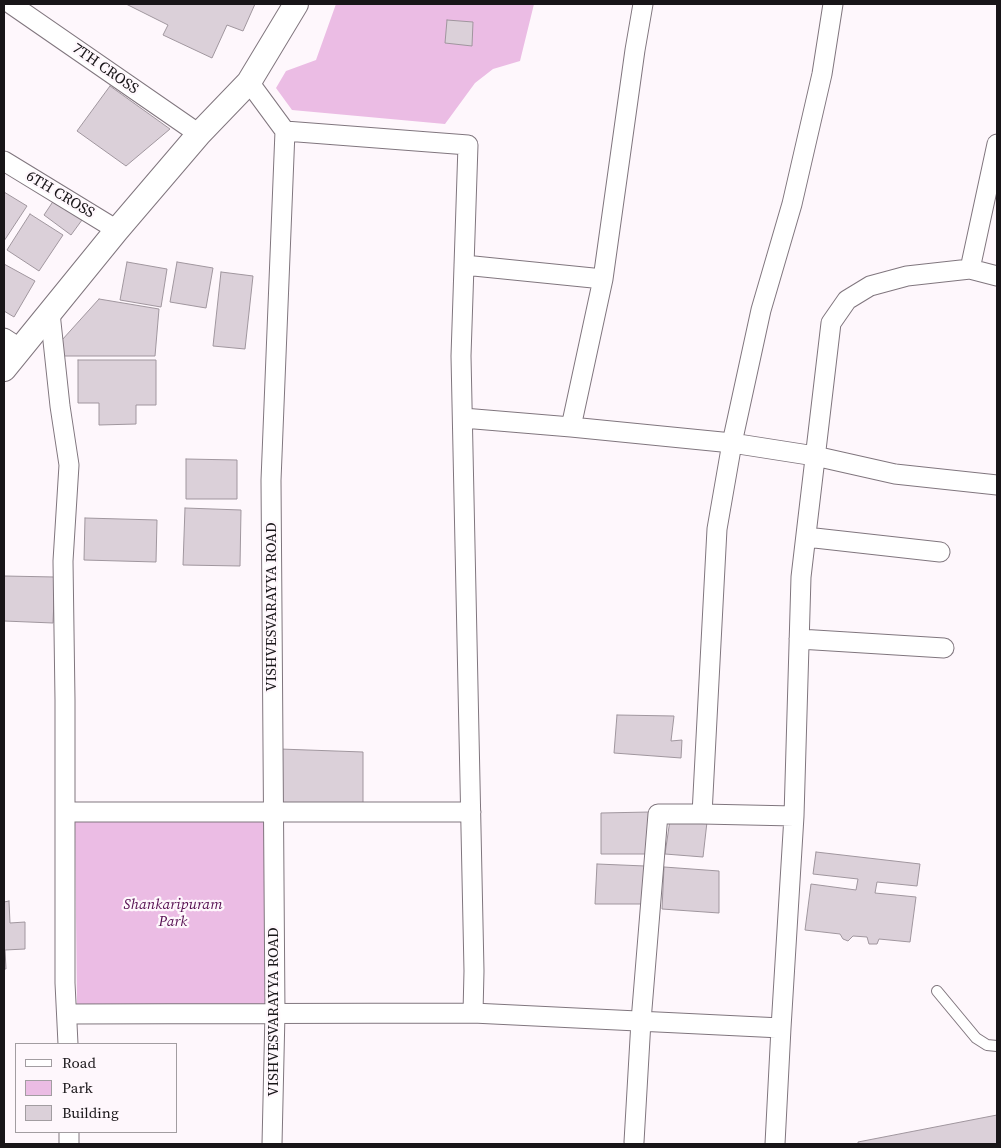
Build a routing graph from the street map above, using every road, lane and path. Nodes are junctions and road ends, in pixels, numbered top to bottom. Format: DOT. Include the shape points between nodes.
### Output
graph roads {
  1 [pos="11,4"];
  2 [pos="296,4"];
  3 [pos="643,4"];
  4 [pos="833,4"];
  5 [pos="249,82"];
  6 [pos="285,131"];
  7 [pos="199,134"];
  8 [pos="997,144"];
  9 [pos="4,161"];
  10 [pos="117,230"];
  11 [pos="464,265"];
  12 [pos="970,269"];
  13 [pos="997,276"];
  14 [pos="603,279"];
  15 [pos="50,313"];
  16 [pos="12,344"];
  17 [pos="4,369"];
  18 [pos="463,418"];
  19 [pos="571,426"];
  20 [pos="732,444"];
  21 [pos="815,456"];
  22 [pos="997,485"];
  23 [pos="806,537"];
  24 [pos="940,552"];
  25 [pos="800,639"];
  26 [pos="944,648"];
  27 [pos="65,812"];
  28 [pos="274,812"];
  29 [pos="470,812"];
  30 [pos="702,814"];
  31 [pos="794,816"];
  32 [pos="937,991"];
  33 [pos="275,1012"];
  34 [pos="472,1012"];
  35 [pos="67,1014"];
  36 [pos="641,1021"];
  37 [pos="780,1028"];
  38 [pos="68,1043"];
  39 [pos="997,1046"];
  40 [pos="634,1142"];
  41 [pos="272,1144"];
  42 [pos="775,1144"];
  1 -- 7 [label="street, 7TH CROSS"];
  2 -- 5 [label="street"];
  3 -- 14 [label="street"];
  4 -- 20 [label="street" via="814,111 792,204 761,310"];
  5 -- 6 [label="street"];
  5 -- 7 [label="street"];
  6 -- 11 [label="street" via="468,146"];
  6 -- 28 [label="street, VISHVESVARAYYA ROAD" via="271,480"];
  7 -- 10 [label="street"];
  8 -- 12 [label="street"];
  9 -- 10 [label="street, 6TH CROSS"];
  10 -- 15 [label="street"];
  11 -- 14 [label="street"];
  11 -- 18 [label="street"];
  12 -- 13 [label="street"];
  12 -- 21 [label="street" via="907,276 870,286 847,300 831,324"];
  14 -- 19 [label="street"];
  15 -- 16 [label="street"];
  15 -- 27 [label="street" via="69,465 63,561"];
  16 -- 17 [label="street"];
  18 -- 19 [label="street"];
  18 -- 29 [label="street"];
  19 -- 20 [label="street"];
  20 -- 21 [label="street"];
  20 -- 30 [label="street" via="716,529"];
  21 -- 22 [label="street" via="896,474"];
  21 -- 23 [label="street"];
  23 -- 24 [label="street"];
  23 -- 25 [label="street"];
  25 -- 26 [label="street"];
  25 -- 31 [label="street"];
  27 -- 28 [label="street"];
  27 -- 35 [label="street"];
  28 -- 29 [label="street"];
  28 -- 33 [label="street, VISHVESVARAYYA ROAD"];
  29 -- 34 [label="street"];
  30 -- 31 [label="street"];
  30 -- 36 [label="street" via="658,814"];
  31 -- 37 [label="street"];
  32 -- 39 [label="lane" via="976,1038 987,1045"];
  33 -- 34 [label="street"];
  33 -- 35 [label="street"];
  33 -- 41 [label="street, VISHVESVARAYYA ROAD"];
  34 -- 36 [label="street"];
  35 -- 38 [label="street"];
  36 -- 37 [label="street"];
  36 -- 40 [label="street"];
  37 -- 42 [label="street"];
}
